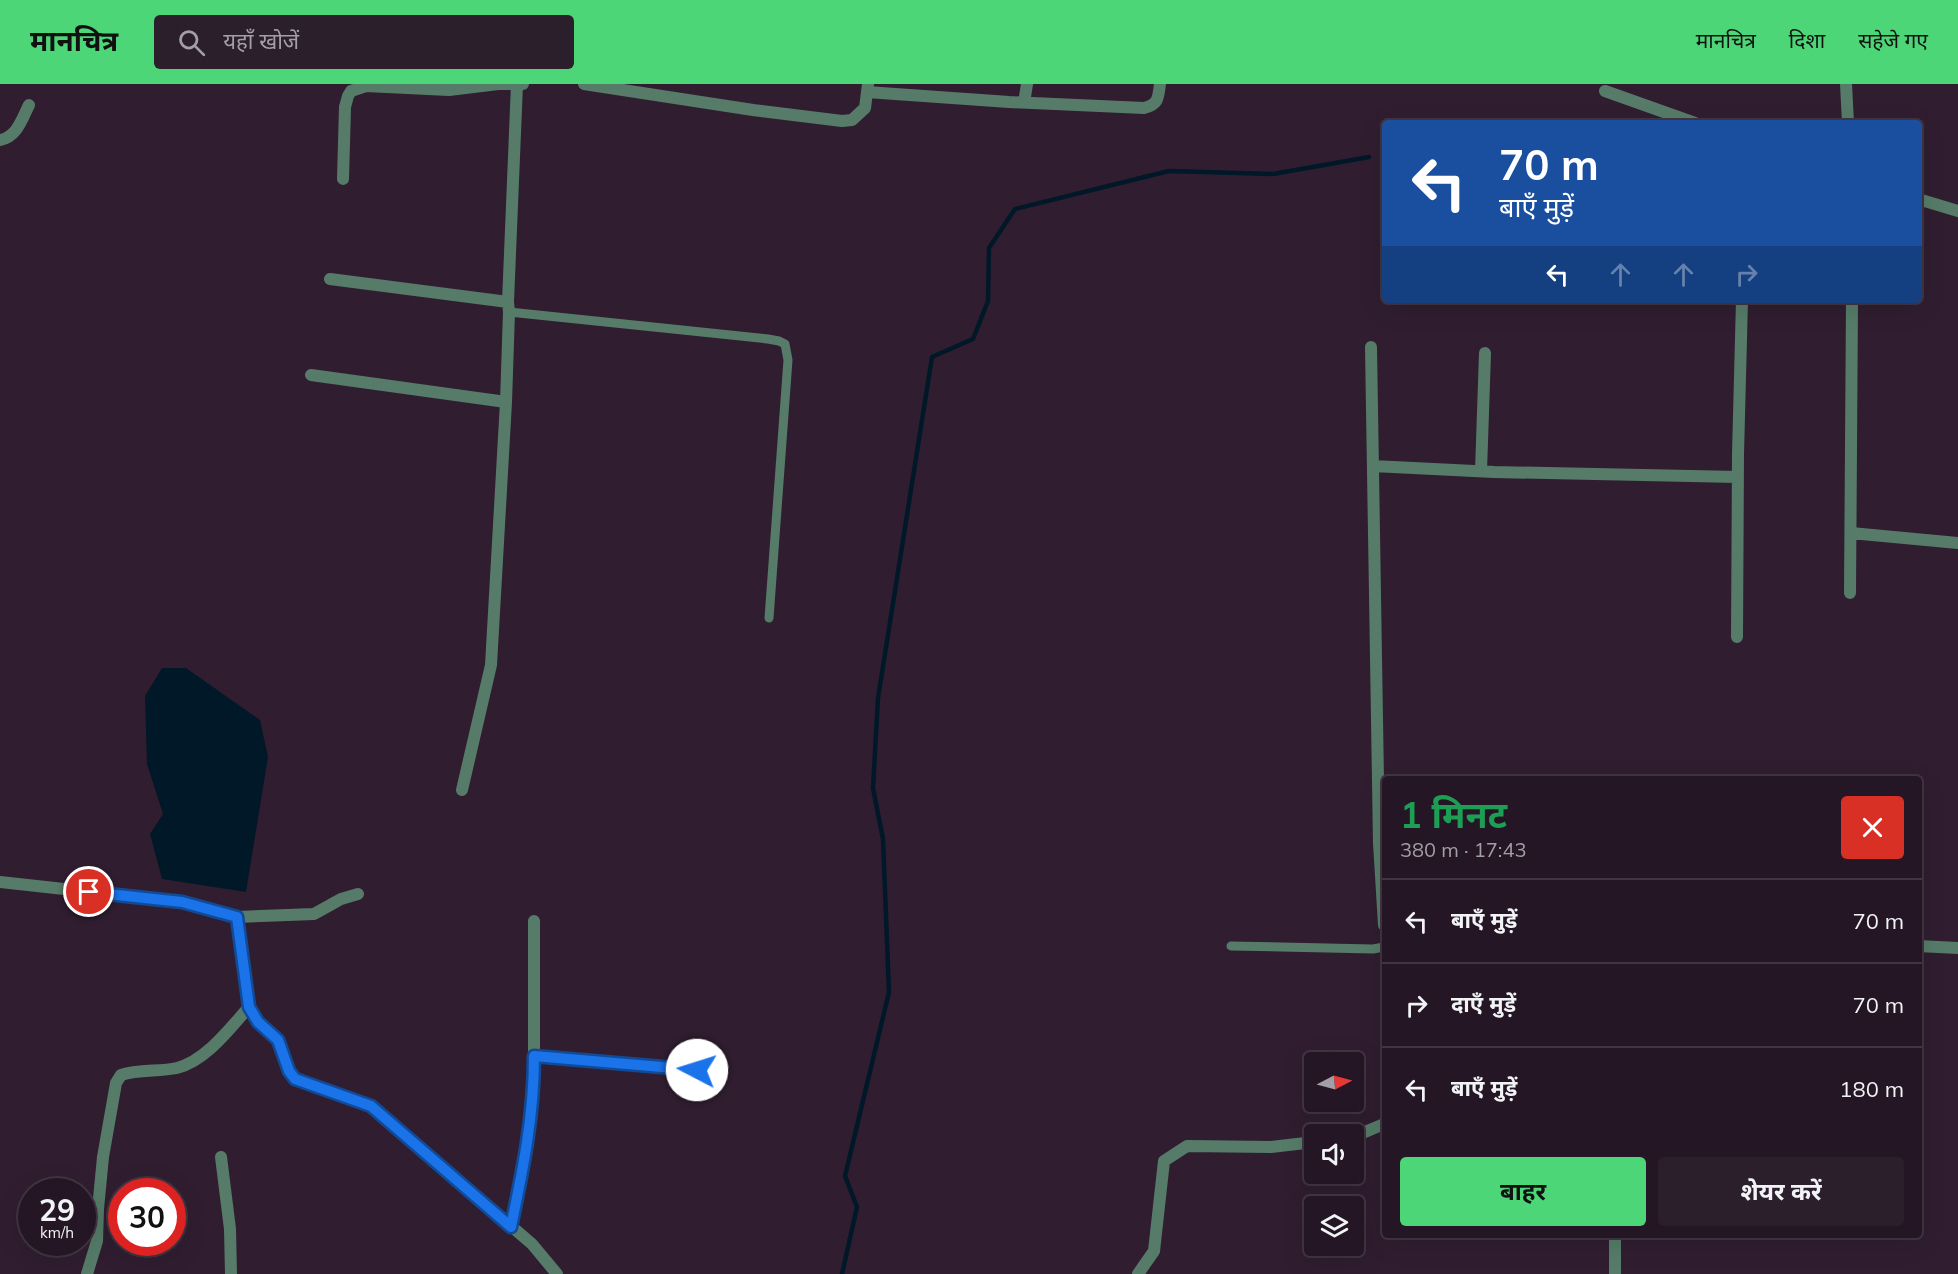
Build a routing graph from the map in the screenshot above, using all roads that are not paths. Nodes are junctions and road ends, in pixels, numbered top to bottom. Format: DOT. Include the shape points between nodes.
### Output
graph roads {
  1 [pos="518,84"];
  2 [pos="523,84"];
  3 [pos="589,84"];
  4 [pos="1026,84"];
  5 [pos="1160,84"];
  6 [pos="1846,84"];
  7 [pos="350,88"];
  8 [pos="867,88"];
  9 [pos="1605,91"];
  10 [pos="1024,103"];
  11 [pos="28,105"];
  12 [pos="1687,120"];
  13 [pos="1848,120"];
  14 [pos="0,140"];
  15 [pos="343,179"];
  16 [pos="1922,200"];
  17 [pos="1958,211"];
  18 [pos="330,279"];
  19 [pos="1743,303"];
  20 [pos="1852,303"];
  21 [pos="508,307"];
  22 [pos="1371,347"];
  23 [pos="1485,353"];
  24 [pos="311,375"];
  25 [pos="506,402"];
  26 [pos="1373,466"];
  27 [pos="1481,471"];
  28 [pos="1738,477"];
  29 [pos="1851,533"];
  30 [pos="1958,543"];
  31 [pos="1850,593"];
  32 [pos="769,618"];
  33 [pos="1737,638"];
  34 [pos="462,790"];
  35 [pos="0,882"];
  36 [pos="1382,892"];
  37 [pos="358,894"];
  38 [pos="237,917"];
  39 [pos="534,921"];
  40 [pos="1231,946"];
  41 [pos="1922,946"];
  42 [pos="1382,947"];
  43 [pos="1958,948"];
  44 [pos="249,1007"];
  45 [pos="534,1056"];
  46 [pos="697,1070"];
  47 [pos="1382,1125"];
  48 [pos="1364,1132"];
  49 [pos="1304,1143"];
  50 [pos="221,1157"];
  51 [pos="511,1227"];
  52 [pos="1614,1238"];
  53 [pos="87,1274"];
  54 [pos="231,1274"];
  55 [pos="557,1274"];
  56 [pos="1138,1274"];
  57 [pos="1615,1274"];
  1 -- 2 [label="street"];
  1 -- 7 [label="street" via="449,90"];
  1 -- 21 [label="street"];
  3 -- 8 [label="street" via="842,121 852,120 865,108"];
  4 -- 10 [label="street"];
  5 -- 10 [label="street" via="1156,102 1144,108"];
  6 -- 13 [label="street"];
  7 -- 15 [label="street" via="345,107"];
  8 -- 10 [label="street"];
  9 -- 12 [label="street"];
  11 -- 14 [label="street" via="15,132"];
  16 -- 17 [label="street"];
  18 -- 21 [label="street"];
  19 -- 28 [label="street"];
  20 -- 29 [label="street"];
  21 -- 25 [label="street"];
  21 -- 32 [label="lane" via="785,344 788,360"];
  22 -- 26 [label="street"];
  23 -- 27 [label="street"];
  24 -- 25 [label="street"];
  25 -- 34 [label="street" via="491,665"];
  26 -- 27 [label="street"];
  26 -- 36 [label="street"];
  27 -- 28 [label="street"];
  28 -- 33 [label="street"];
  29 -- 30 [label="street"];
  29 -- 31 [label="street"];
  35 -- 38 [label="street" via="182,902"];
  37 -- 38 [label="street" via="314,914"];
  38 -- 44 [label="street"];
  39 -- 45 [label="street"];
  40 -- 42 [label="lane"];
  41 -- 43 [label="street"];
  44 -- 51 [label="street" via="258,1022 278,1040 295,1079 371,1106"];
  44 -- 53 [label="street" via="191,1064 121,1074 103,1156 98,1241"];
  45 -- 46 [label="street"];
  45 -- 51 [label="street" via="526,1156"];
  47 -- 48 [label="street"];
  49 -- 56 [label="street" via="1271,1147 1187,1146 1164,1161 1154,1251"];
  50 -- 54 [label="street"];
  51 -- 55 [label="street" via="532,1244"];
  52 -- 57 [label="street"];
}
